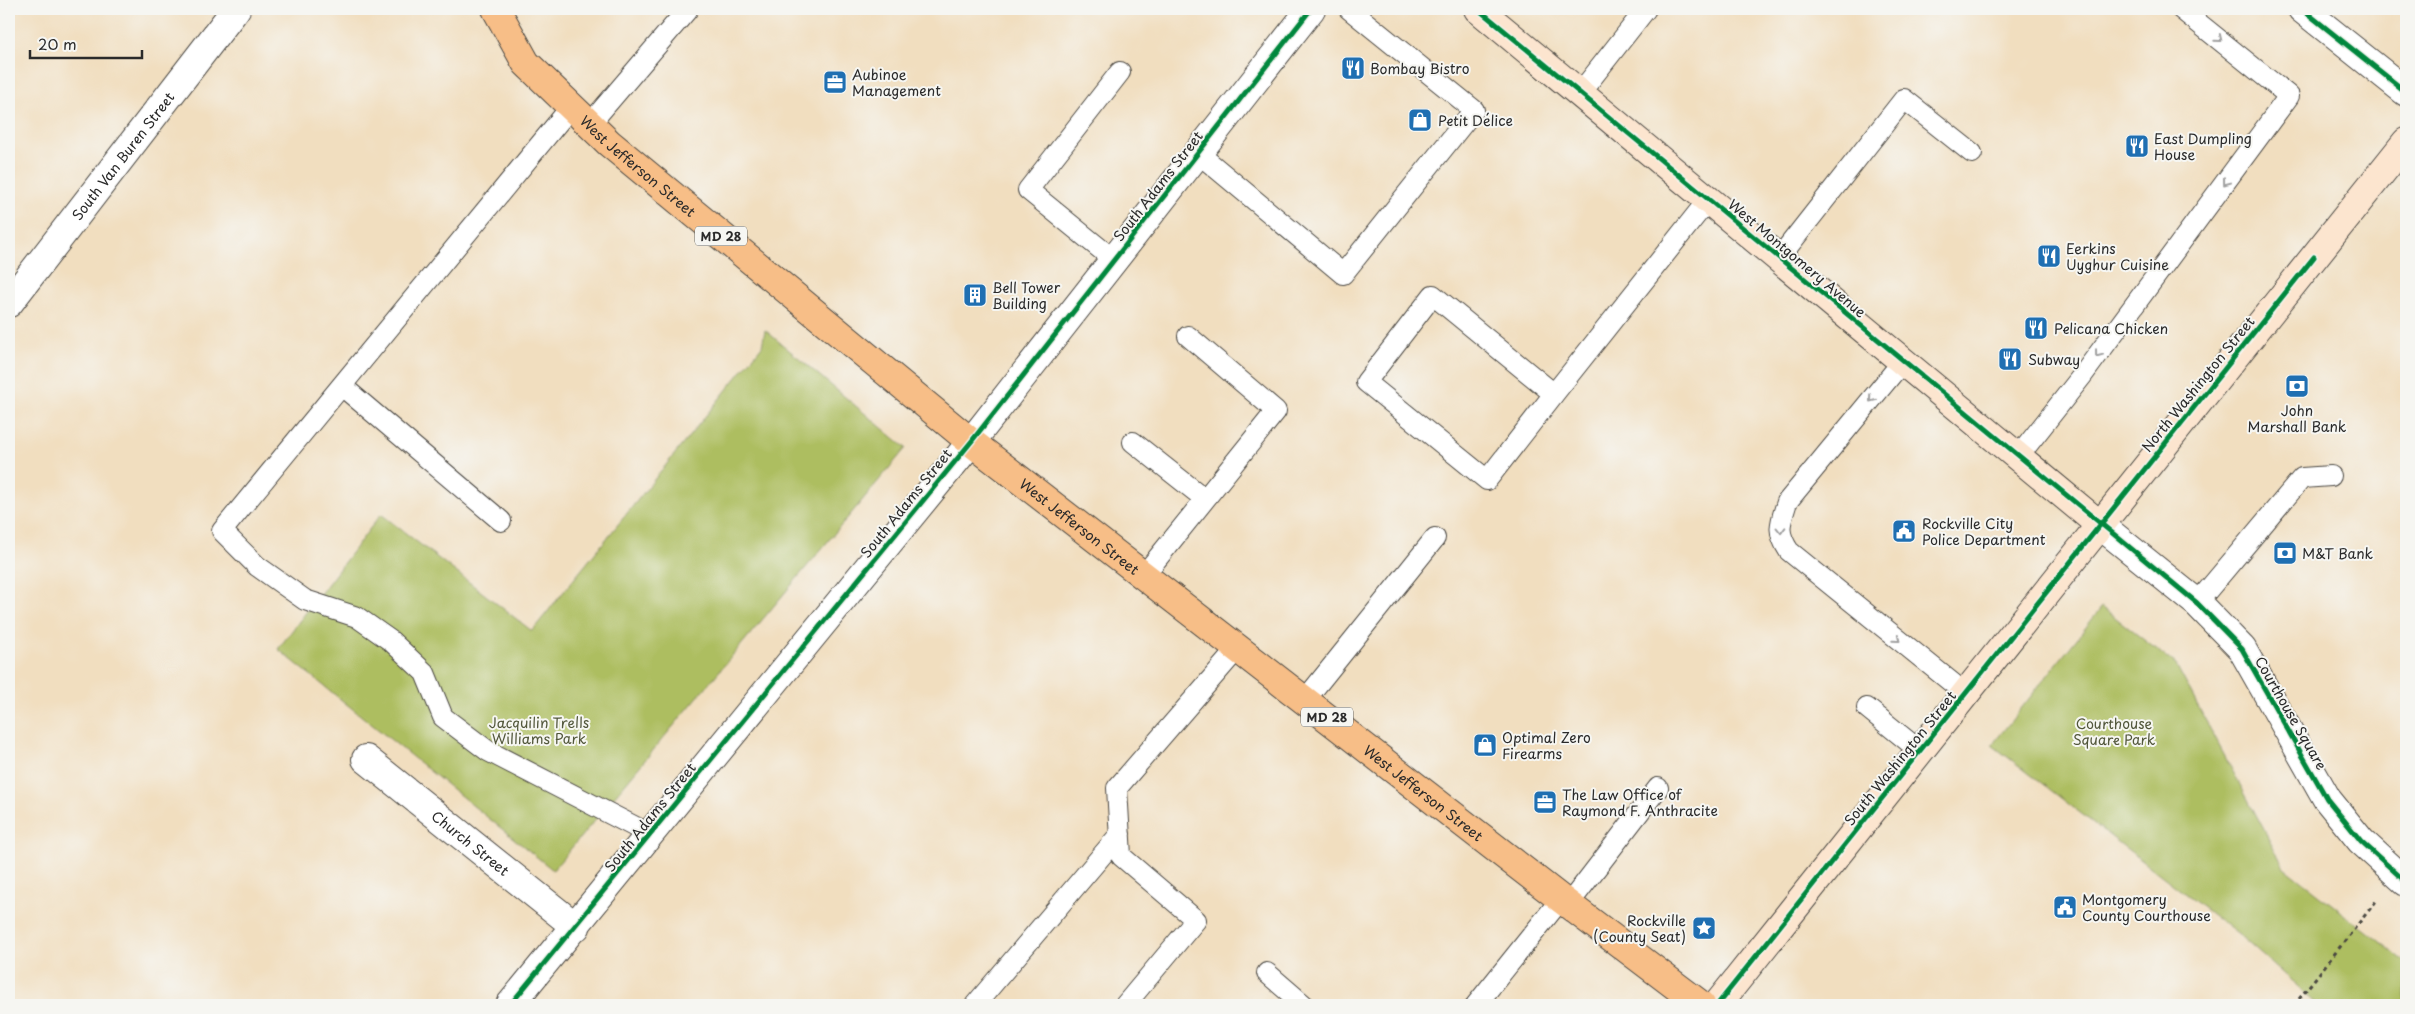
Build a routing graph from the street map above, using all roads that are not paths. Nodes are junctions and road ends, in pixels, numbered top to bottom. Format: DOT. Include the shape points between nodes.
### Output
graph roads {
  1 [pos="236,9"];
  2 [pos="496,9"];
  3 [pos="688,9"];
  4 [pos="1311,9"];
  5 [pos="1349,9"];
  6 [pos="1478,9"];
  7 [pos="1646,9"];
  8 [pos="2181,9"];
  9 [pos="2302,9"];
  10 [pos="1120,72"];
  11 [pos="2406,92"];
  12 [pos="1580,93"];
  13 [pos="580,116"];
  14 [pos="2406,142"];
  15 [pos="1198,153"];
  16 [pos="1972,153"];
  17 [pos="1708,200"];
  18 [pos="1779,258"];
  19 [pos="1114,260"];
  20 [pos="9,303"];
  21 [pos="1188,336"];
  22 [pos="1903,361"];
  23 [pos="342,386"];
  24 [pos="1554,394"];
  25 [pos="971,442"];
  26 [pos="1133,442"];
  27 [pos="2018,457"];
  28 [pos="2330,476"];
  29 [pos="1205,499"];
  30 [pos="501,522"];
  31 [pos="2100,525"];
  32 [pos="1435,538"];
  33 [pos="1144,575"];
  34 [pos="2197,603"];
  35 [pos="1238,648"];
  36 [pos="1966,694"];
  37 [pos="1305,700"];
  38 [pos="1867,708"];
  39 [pos="1920,751"];
  40 [pos="366,759"];
  41 [pos="1658,788"];
  42 [pos="651,834"];
  43 [pos="1120,834"];
  44 [pos="2401,877"];
  45 [pos="1564,902"];
  46 [pos="576,927"];
  47 [pos="1266,973"];
  48 [pos="1688,1000"];
  49 [pos="510,1005"];
  50 [pos="975,1005"];
  51 [pos="1125,1005"];
  52 [pos="1304,1005"];
  53 [pos="1476,1005"];
  54 [pos="1717,1005"];
  1 -- 20 [label="street, South Van Buren Street"];
  2 -- 13 [label="main road, West Jefferson Street / MD 28" via="526,63"];
  3 -- 13 [label="lane"];
  4 -- 15 [label="street, South Adams Street"];
  5 -- 15 [label="lane" via="1474,110 1344,274"];
  6 -- 12 [label="street, West Montgomery Avenue"];
  7 -- 12 [label="lane"];
  8 -- 27 [label="lane, one-way" via="2290,96"];
  9 -- 11 [label="street"];
  10 -- 19 [label="lane" via="1028,190"];
  12 -- 17 [label="street, West Montgomery Avenue"];
  13 -- 23 [label="lane"];
  13 -- 25 [label="main road, West Jefferson Street / MD 28"];
  14 -- 31 [label="street, North Washington Street"];
  15 -- 19 [label="street, South Adams Street"];
  16 -- 18 [label="lane" via="1904,99"];
  17 -- 18 [label="street, West Montgomery Avenue"];
  17 -- 24 [label="lane"];
  18 -- 22 [label="street, West Montgomery Avenue"];
  19 -- 25 [label="street, South Adams Street"];
  21 -- 29 [label="lane" via="1276,412"];
  22 -- 27 [label="street, West Montgomery Avenue"];
  22 -- 36 [label="lane, one-way" via="1788,502 1780,538 1789,551"];
  23 -- 30 [label="lane"];
  23 -- 42 [label="lane" via="222,532 257,566 304,600 357,617 391,641 425,672 443,717 488,751"];
  24 -- 24 [label="lane" via="1433,296 1366,382 1487,480"];
  25 -- 33 [label="main road, West Jefferson Street / MD 28"];
  25 -- 42 [label="street, South Adams Street"];
  26 -- 29 [label="lane"];
  27 -- 31 [label="street, West Montgomery Avenue"];
  28 -- 34 [label="lane" via="2302,478"];
  29 -- 33 [label="lane"];
  31 -- 34 [label="street, Courthouse Square"];
  31 -- 36 [label="street, South Washington Street"];
  32 -- 37 [label="lane"];
  33 -- 35 [label="main road, West Jefferson Street / MD 28"];
  34 -- 44 [label="street, Courthouse Square" via="2242,649 2327,799 2361,841"];
  35 -- 37 [label="main road, West Jefferson Street / MD 28"];
  35 -- 43 [label="lane" via="1117,788"];
  36 -- 39 [label="street, South Washington Street"];
  37 -- 45 [label="main road, West Jefferson Street / MD 28"];
  38 -- 39 [label="lane"];
  39 -- 54 [label="street, South Washington Street"];
  40 -- 46 [label="street, Church Street"];
  41 -- 45 [label="lane"];
  42 -- 46 [label="street, South Adams Street"];
  43 -- 50 [label="lane"];
  43 -- 51 [label="lane" via="1121,856 1196,920"];
  45 -- 48 [label="main road, West Jefferson Street / MD 28"];
  45 -- 53 [label="lane"];
  46 -- 49 [label="street, South Adams Street"];
  47 -- 52 [label="lane"];
}
